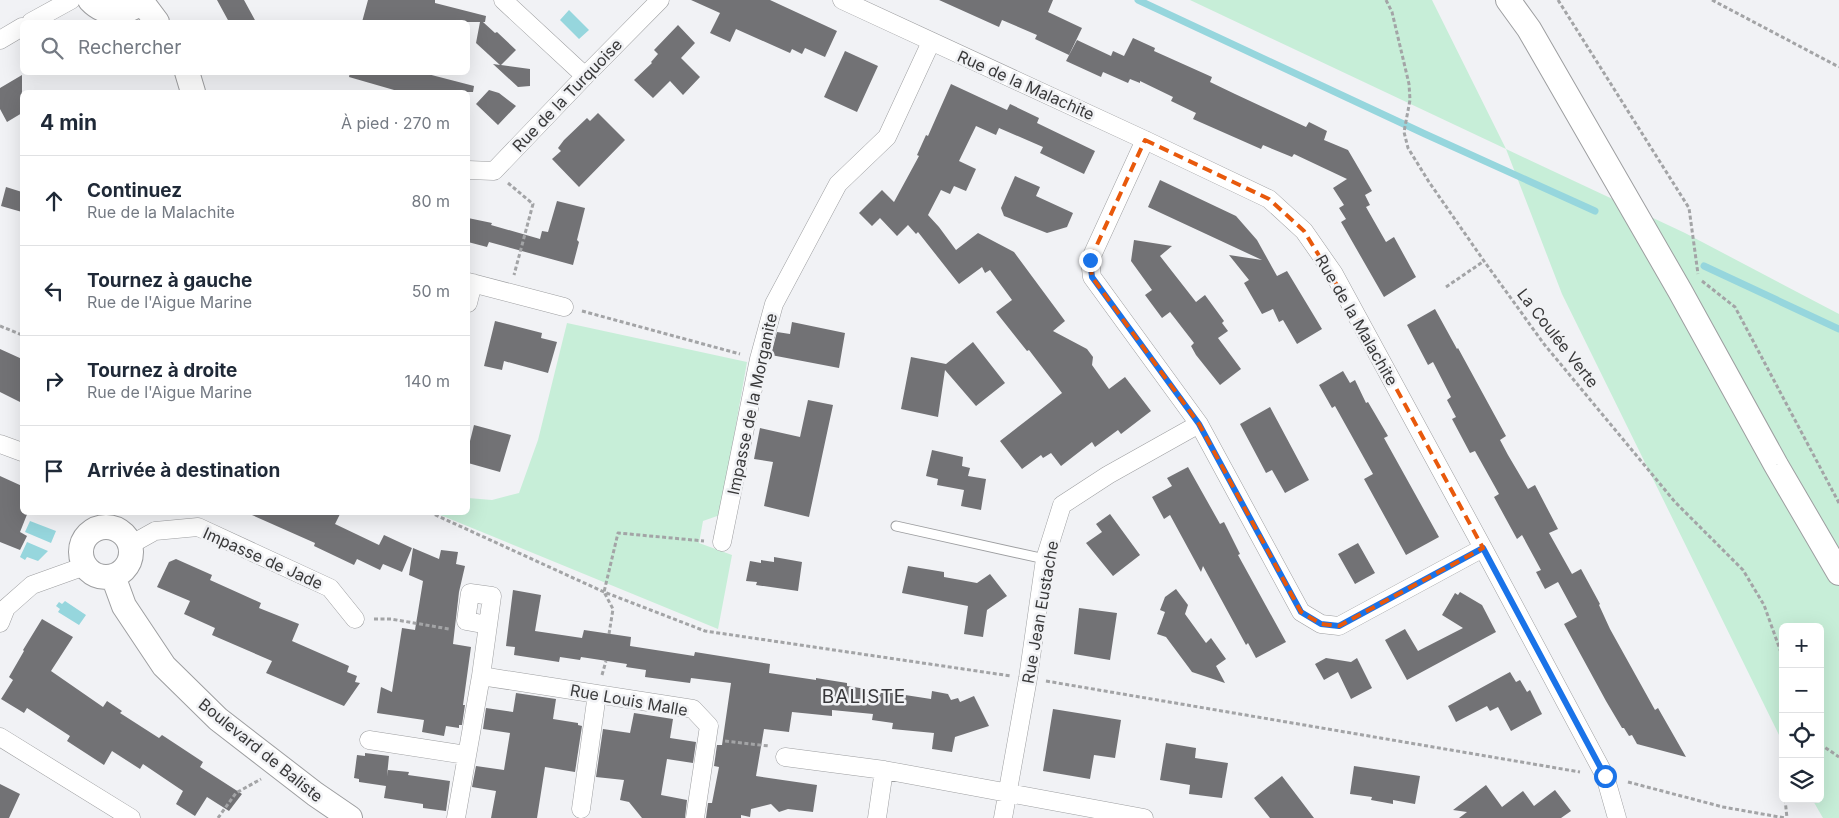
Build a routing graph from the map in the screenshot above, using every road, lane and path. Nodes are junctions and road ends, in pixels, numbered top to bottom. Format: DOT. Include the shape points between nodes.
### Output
graph roads {
  1 [pos="71,0"];
  2 [pos="90,0"];
  3 [pos="503,0"];
  4 [pos="660,0"];
  5 [pos="842,0"];
  6 [pos="1386,0"];
  7 [pos="1508,0"];
  8 [pos="1558,0"];
  9 [pos="1712,0"];
  10 [pos="142,1"];
  11 [pos="35,20"];
  12 [pos="156,20"];
  13 [pos="20,28"];
  14 [pos="0,40"];
  15 [pos="931,42"];
  16 [pos="1839,67"];
  17 [pos="188,75"];
  18 [pos="585,76"];
  19 [pos="192,90"];
  20 [pos="1145,140"];
  21 [pos="470,170"];
  22 [pos="494,171"];
  23 [pos="1484,260"];
  24 [pos="470,283"];
  25 [pos="1446,287"];
  26 [pos="509,292"];
  27 [pos="564,307"];
  28 [pos="0,326"];
  29 [pos="20,334"];
  30 [pos="759,359"];
  31 [pos="1199,424"];
  32 [pos="0,444"];
  33 [pos="20,451"];
  34 [pos="1839,503"];
  35 [pos="98,521"];
  36 [pos="896,526"];
  37 [pos="722,542"];
  38 [pos="130,545"];
  39 [pos="1483,548"];
  40 [pos="1045,559"];
  41 [pos="85,566"];
  42 [pos="1839,573"];
  43 [pos="113,576"];
  44 [pos="354,619"];
  45 [pos="0,623"];
  46 [pos="487,630"];
  47 [pos="610,634"];
  48 [pos="1779,647"];
  49 [pos="481,676"];
  50 [pos="598,694"];
  51 [pos="0,737"];
  52 [pos="707,738"];
  53 [pos="369,740"];
  54 [pos="1824,747"];
  55 [pos="466,755"];
  56 [pos="785,757"];
  57 [pos="1839,757"];
  58 [pos="280,767"];
  59 [pos="884,770"];
  60 [pos="1605,776"];
  61 [pos="1007,793"];
  62 [pos="1785,803"];
  63 [pos="581,809"];
  64 [pos="130,818"];
  65 [pos="218,818"];
  66 [pos="350,818"];
  67 [pos="456,818"];
  68 [pos="695,818"];
  69 [pos="877,818"];
  70 [pos="1003,818"];
  71 [pos="1144,818"];
  72 [pos="1617,818"];
  73 [pos="1786,818"];
  1 -- 11 [label="street"];
  2 -- 10 [label="main road" via="111,12 122,12"];
  3 -- 18 [label="street"];
  4 -- 18 [label="street, Rue de la Turquoise"];
  5 -- 15 [label="street, Rue de la Malachite"];
  6 -- 23 [label="path, La Coulée Verte" via="1410,84 1404,132 1408,148"];
  7 -- 42 [label="main road" via="1529,29"];
  8 -- 34 [label="path" via="1689,208 1698,278 1734,307"];
  9 -- 16 [label="path"];
  10 -- 12 [label="main road"];
  13 -- 14 [label="street"];
  15 -- 20 [label="street, Rue de la Malachite"];
  15 -- 30 [label="street, Impasse de la Morganite" via="888,137 838,184 833,193 774,304"];
  17 -- 19 [label="main road"];
  18 -- 22 [label="street, Rue de la Turquoise"];
  20 -- 31 [label="street" via="1090,260 1092,277"];
  20 -- 39 [label="street, Rue de la Malachite" via="1269,200 1304,231 1334,274"];
  21 -- 22 [label="street"];
  22 -- 26 [label="path" via="533,204"];
  23 -- 25 [label="path"];
  23 -- 48 [label="path, La Coulée Verte" via="1544,344 1632,451 1675,502 1743,570 1764,605"];
  24 -- 26 [label="street"];
  26 -- 27 [label="street"];
  27 -- 30 [label="path"];
  28 -- 29 [label="path"];
  30 -- 37 [label="street, Impasse de la Morganite"];
  31 -- 39 [label="street" via="1301,612 1321,624 1339,626"];
  31 -- 40 [label="street, Rue Jean Eustache" via="1062,505"];
  32 -- 33 [label="street"];
  35 -- 38 [label="main road" via="126,537"];
  35 -- 41 [label="main road" via="82,548"];
  36 -- 40 [label="lane"];
  37 -- 47 [label="path" via="618,533 604,592 613,609"];
  38 -- 43 [label="main road" via="128,564"];
  38 -- 44 [label="street, Impasse de Jade" via="155,531 198,528 330,588"];
  39 -- 60 [label="street, Rue de la Malachite"];
  40 -- 61 [label="street, Rue Jean Eustache"];
  41 -- 43 [label="main road" via="102,577"];
  41 -- 45 [label="street" via="32,584 6,608"];
  43 -- 58 [label="main road, Boulevard de Baliste" via="124,606 164,666 218,719"];
  44 -- 46 [label="path" via="392,619"];
  46 -- 49 [label="street"];
  49 -- 50 [label="street, Rue Louis Malle"];
  49 -- 55 [label="street"];
  50 -- 52 [label="street, Rue Louis Malle" via="693,709 709,726"];
  50 -- 63 [label="street"];
  51 -- 64 [label="street"];
  52 -- 56 [label="path" via="772,747"];
  52 -- 68 [label="street, Rue Louis Malle"];
  53 -- 55 [label="street"];
  54 -- 57 [label="path"];
  55 -- 67 [label="street"];
  56 -- 59 [label="street"];
  58 -- 65 [label="path" via="236,793"];
  58 -- 66 [label="main road, Boulevard de Baliste"];
  59 -- 61 [label="street"];
  59 -- 69 [label="street"];
  60 -- 72 [label="street, Rue de la Malachite"];
  60 -- 73 [label="path" via="1723,807"];
  61 -- 70 [label="street, Rue Jean Eustache"];
  61 -- 71 [label="street"];
  62 -- 73 [label="path"];
}
